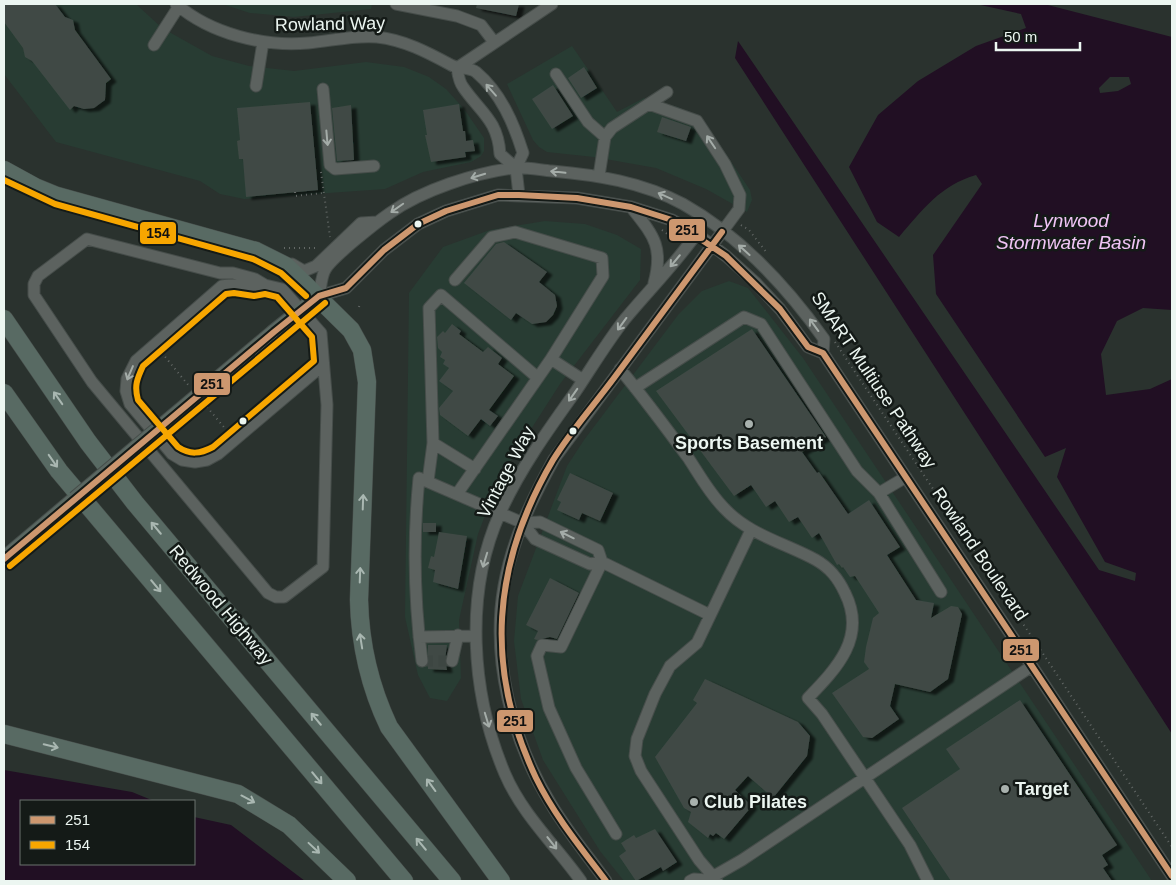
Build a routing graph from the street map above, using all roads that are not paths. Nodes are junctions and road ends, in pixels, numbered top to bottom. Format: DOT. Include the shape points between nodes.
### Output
graph roads {
  1 [pos="396,4"];
  2 [pos="552,4"];
  3 [pos="178,5"];
  4 [pos="263,42"];
  5 [pos="494,42"];
  6 [pos="154,45"];
  7 [pos="457,68"];
  8 [pos="556,74"];
  9 [pos="256,86"];
  10 [pos="323,89"];
  11 [pos="667,92"];
  12 [pos="649,104"];
  13 [pos="605,137"];
  14 [pos="374,166"];
  15 [pos="516,168"];
  16 [pos="4,170"];
  17 [pos="599,176"];
  18 [pos="520,195"];
  19 [pos="631,207"];
  20 [pos="706,221"];
  21 [pos="377,222"];
  22 [pos="722,232"];
  23 [pos="697,234"];
  24 [pos="712,245"];
  25 [pos="278,255"];
  26 [pos="455,280"];
  27 [pos="265,285"];
  28 [pos="653,287"];
  29 [pos="319,296"];
  30 [pos="303,310"];
  31 [pos="4,319"];
  32 [pos="823,353"];
  33 [pos="551,359"];
  34 [pos="323,364"];
  35 [pos="620,369"];
  36 [pos="538,378"];
  37 [pos="584,380"];
  38 [pos="634,388"];
  39 [pos="4,394"];
  40 [pos="433,443"];
  41 [pos="475,469"];
  42 [pos="906,477"];
  43 [pos="428,482"];
  44 [pos="880,493"];
  45 [pos="457,494"];
  46 [pos="500,513"];
  47 [pos="523,523"];
  48 [pos="751,530"];
  49 [pos="4,559"];
  50 [pos="602,562"];
  51 [pos="941,592"];
  52 [pos="710,615"];
  53 [pos="458,636"];
  54 [pos="476,636"];
  55 [pos="419,637"];
  56 [pos="422,661"];
  57 [pos="452,661"];
  58 [pos="1032,666"];
  59 [pos="4,734"];
  60 [pos="865,778"];
  61 [pos="616,834"];
  62 [pos="1171,879"];
  63 [pos="711,880"];
  64 [pos="347,881"];
  65 [pos="404,881"];
  66 [pos="452,881"];
  67 [pos="501,881"];
  68 [pos="581,881"];
  69 [pos="606,881"];
  70 [pos="690,881"];
  71 [pos="928,881"];
  1 -- 5 [label="street" via="457,16 481,25"];
  2 -- 5 [label="street"];
  3 -- 4 [label="street, Rowland Way" via="218,28"];
  3 -- 6 [label="street"];
  4 -- 7 [label="street, Rowland Way" via="300,43 377,37 414,45"];
  4 -- 9 [label="street"];
  5 -- 7 [label="street"];
  7 -- 15 [label="street" via="462,85 494,126 500,154"];
  15 -- 7 [label="street, Rowland Way, one-way" via="523,153 514,125 499,99 474,71"];
  8 -- 13 [label="street" via="588,122"];
  10 -- 14 [label="street, one-way" via="330,165 336,169"];
  11 -- 12 [label="street"];
  12 -- 13 [label="street" via="612,128"];
  22 -- 12 [label="street, Vintage Way, one-way" via="740,203 740,195 726,164 696,121"];
  13 -- 17 [label="street"];
  17 -- 15 [label="street, Rowland Boulevard, one-way"];
  15 -- 18 [label="street, Rowland Way"];
  15 -- 21 [label="street, Rowland Boulevard, one-way" via="441,188 405,202"];
  16 -- 25 [label="highway" via="57,196"];
  20 -- 17 [label="street, Rowland Boulevard, one-way" via="683,204 644,187"];
  18 -- 19 [label="street, Rowland Boulevard" via="577,198"];
  18 -- 29 [label="street, Rowland Boulevard" via="490,198 446,210 418,224 384,250 346,288"];
  19 -- 23 [label="street, Rowland Boulevard" via="672,220"];
  19 -- 28 [label="street" via="653,235 658,250"];
  20 -- 22 [label="street, Rowland Boulevard"];
  20 -- 23 [label="street, Vintage Way"];
  21 -- 25 [label="street" via="361,223 316,266 304,271"];
  21 -- 29 [label="street, Rowland Boulevard" via="325,269"];
  22 -- 24 [label="street, Vintage Way"];
  32 -- 22 [label="street, Rowland Boulevard, one-way" via="824,339 796,300"];
  23 -- 24 [label="street, Rowland Boulevard"];
  23 -- 28 [label="street, Vintage Way, one-way"];
  24 -- 32 [label="street, Rowland Boulevard" via="755,282 808,347"];
  24 -- 35 [label="street, Vintage Way"];
  25 -- 29 [label="highway"];
  26 -- 33 [label="street" via="492,237 515,232 602,258 603,276"];
  27 -- 30 [label="street" via="282,289"];
  27 -- 34 [label="street, one-way" via="222,286 136,361 127,379 130,404 172,454 182,460 207,460"];
  27 -- 34 [label="street" via="233,273 220,273 88,239 38,276 34,295 92,382 268,593 276,598 284,598 323,567 327,405"];
  28 -- 37 [label="street, Vintage Way, one-way" via="624,321"];
  29 -- 30 [label="main road, Rowland Boulevard"];
  67 -- 29 [label="highway, one-way" via="389,726 376,699 360,634 359,600 367,382 362,350 351,330"];
  30 -- 34 [label="street" via="322,333"];
  30 -- 49 [label="main road, Rowland Boulevard, bridge"];
  66 -- 31 [label="highway, Redwood Highway, one-way" via="135,503"];
  32 -- 42 [label="street, Rowland Boulevard"];
  33 -- 36 [label="street"];
  33 -- 37 [label="street"];
  35 -- 38 [label="street"];
  35 -- 47 [label="street, Vintage Way" via="554,459"];
  36 -- 40 [label="street" via="441,295 429,308"];
  36 -- 41 [label="street"];
  37 -- 46 [label="street, Vintage Way, one-way" via="532,452"];
  38 -- 44 [label="street" via="744,317 761,324 857,471"];
  38 -- 48 [label="street" via="723,508"];
  39 -- 65 [label="highway, one-way" via="59,471"];
  40 -- 41 [label="street"];
  40 -- 43 [label="street"];
  41 -- 45 [label="street"];
  42 -- 44 [label="street"];
  42 -- 58 [label="street, Rowland Boulevard"];
  43 -- 45 [label="street"];
  43 -- 55 [label="street" via="419,478 415,522"];
  44 -- 51 [label="street"];
  45 -- 46 [label="street"];
  46 -- 47 [label="street"];
  46 -- 54 [label="street, Vintage Way, one-way" via="482,572"];
  47 -- 50 [label="street" via="535,539 590,564"];
  50 -- 47 [label="street, one-way" via="598,550 590,546 540,522"];
  47 -- 69 [label="street, Vintage Way" via="504,587 501,646 509,703 524,752 550,804"];
  48 -- 52 [label="street"];
  48 -- 60 [label="street" via="830,569 847,596 853,615 853,631 843,658 808,698"];
  50 -- 52 [label="street"];
  50 -- 61 [label="street" via="561,647 542,645 537,656 549,708 576,768"];
  52 -- 63 [label="street" via="696,643 670,666 637,739 634,756"];
  53 -- 54 [label="street"];
  53 -- 55 [label="street"];
  53 -- 57 [label="street"];
  54 -- 68 [label="street, Vintage Way, one-way" via="481,701 505,775 522,805"];
  55 -- 56 [label="street"];
  58 -- 60 [label="street"];
  58 -- 62 [label="street, Rowland Boulevard"];
  59 -- 64 [label="highway, one-way" via="238,794 289,826"];
  60 -- 63 [label="street"];
  60 -- 71 [label="street" via="910,845"];
  63 -- 70 [label="street"];
}
